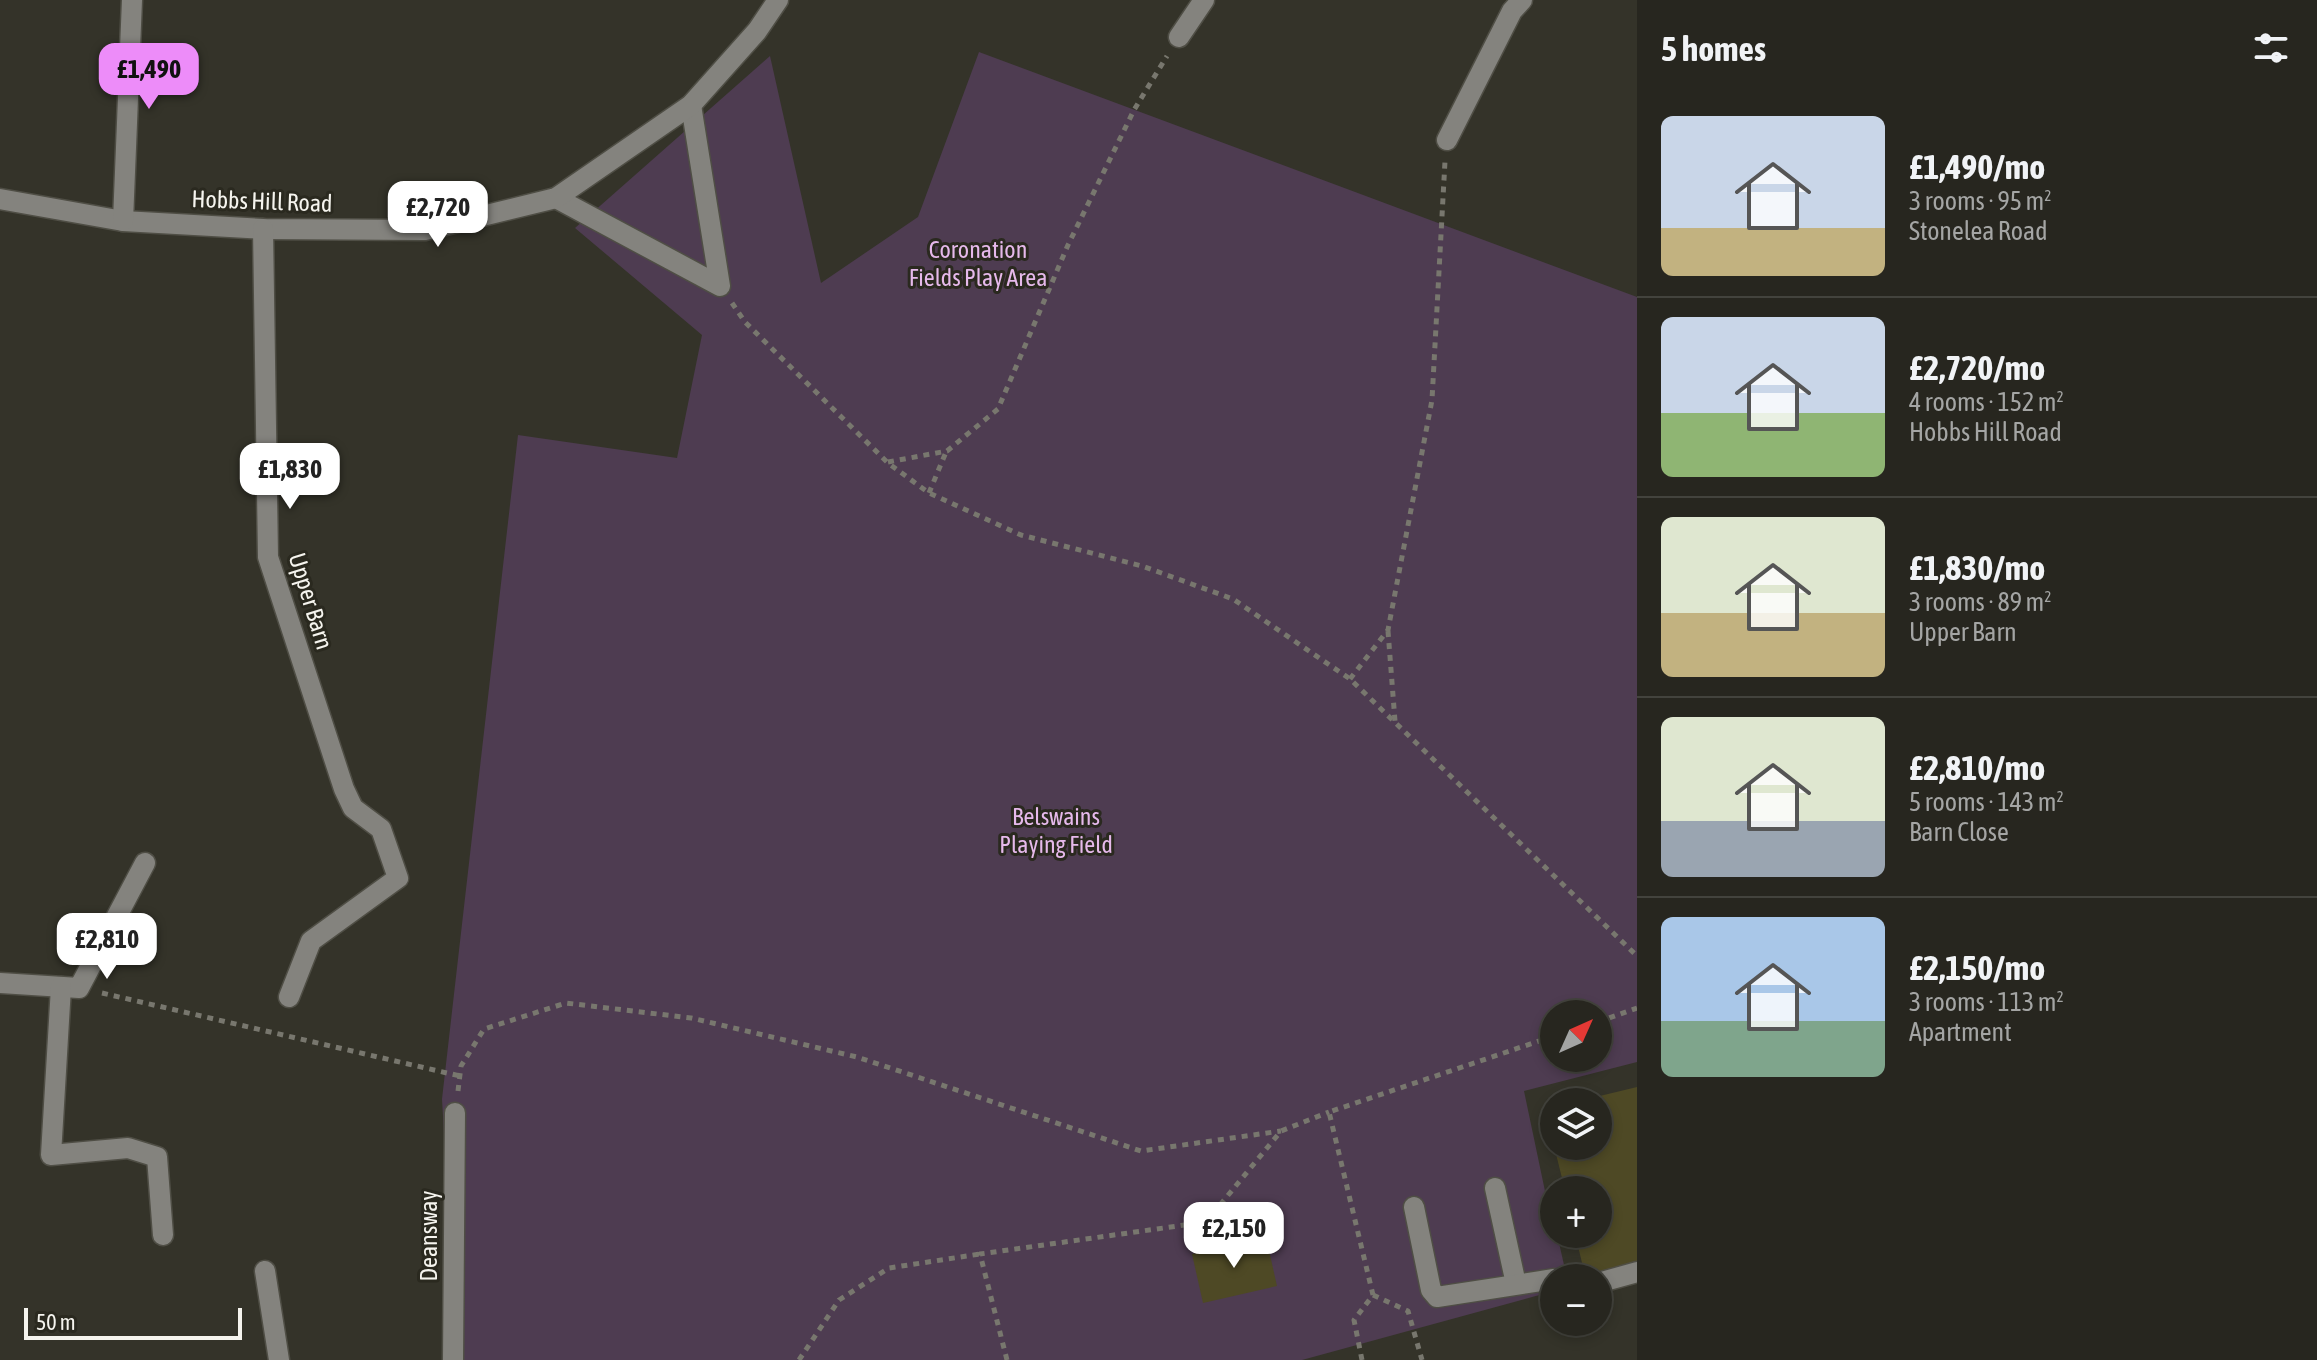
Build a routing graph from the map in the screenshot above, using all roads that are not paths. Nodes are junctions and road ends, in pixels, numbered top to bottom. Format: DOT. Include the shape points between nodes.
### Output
graph roads {
  1 [pos="132,0"];
  2 [pos="778,0"];
  3 [pos="1204,0"];
  4 [pos="1522,0"];
  5 [pos="1179,37"];
  6 [pos="691,105"];
  7 [pos="1447,140"];
  8 [pos="556,198"];
  9 [pos="0,199"];
  10 [pos="123,221"];
  11 [pos="263,229"];
  12 [pos="145,863"];
  13 [pos="0,983"];
  14 [pos="70,987"];
  15 [pos="289,997"];
  16 [pos="455,1113"];
  17 [pos="1495,1188"];
  18 [pos="1414,1207"];
  19 [pos="163,1235"];
  20 [pos="265,1271"];
  21 [pos="1637,1272"];
  22 [pos="1612,1279"];
  23 [pos="1540,1281"];
  24 [pos="1516,1284"];
  25 [pos="279,1360"];
  26 [pos="453,1360"];
  1 -- 10 [label="street"];
  2 -- 6 [label="street, Hobbs Hill Road"];
  3 -- 5 [label="street"];
  4 -- 7 [label="street"];
  6 -- 8 [label="street, Hobbs Hill Road"];
  6 -- 8 [label="street" via="720,286"];
  8 -- 11 [label="street, Hobbs Hill Road" via="425,230"];
  9 -- 10 [label="street, Hobbs Hill Road"];
  10 -- 11 [label="street, Hobbs Hill Road"];
  11 -- 15 [label="street, Upper Barn" via="268,557 344,789 353,808 381,829 398,878 311,941"];
  12 -- 14 [label="street"];
  13 -- 14 [label="street"];
  14 -- 19 [label="street" via="51,1155 128,1148 157,1157"];
  16 -- 26 [label="street, Deansway"];
  17 -- 24 [label="street"];
  18 -- 24 [label="street" via="1431,1290 1437,1297"];
  20 -- 25 [label="street"];
  21 -- 22 [label="street"];
  23 -- 24 [label="street"];
}
